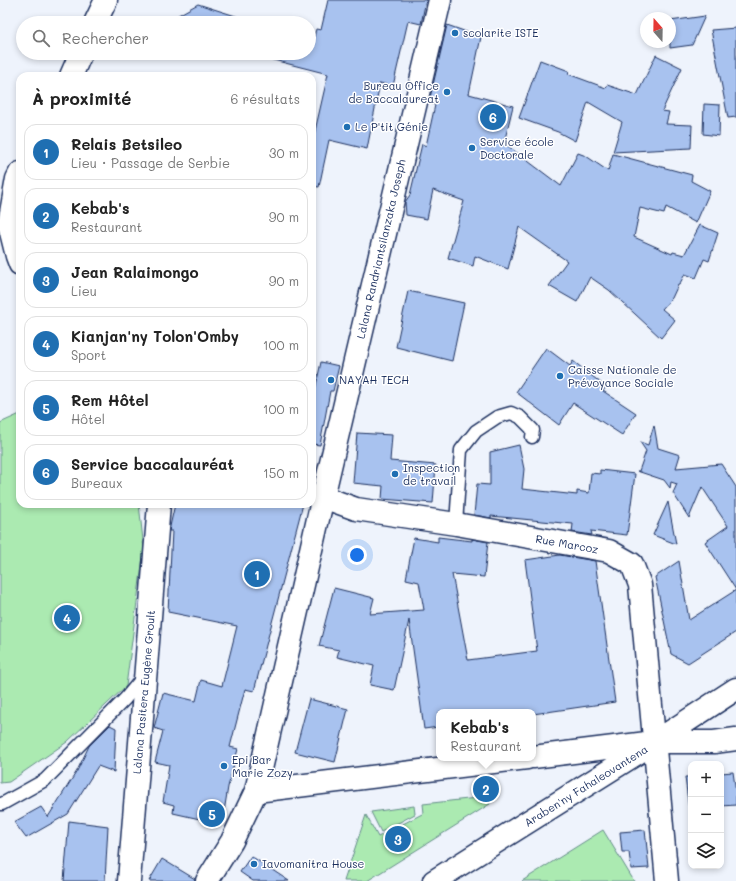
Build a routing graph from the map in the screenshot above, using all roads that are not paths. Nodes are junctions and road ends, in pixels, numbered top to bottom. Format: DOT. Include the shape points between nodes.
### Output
graph roads {
  1 [pos="106,0"];
  2 [pos="440,0"];
  3 [pos="98,16"];
  4 [pos="78,60"];
  5 [pos="73,72"];
  6 [pos="16,185"];
  7 [pos="16,252"];
  8 [pos="532,437"];
  9 [pos="317,496"];
  10 [pos="159,508"];
  11 [pos="315,508"];
  12 [pos="456,524"];
  13 [pos="145,674"];
  14 [pos="736,689"];
  15 [pos="736,740"];
  16 [pos="655,742"];
  17 [pos="536,757"];
  18 [pos="502,761"];
  19 [pos="256,791"];
  20 [pos="0,804"];
  21 [pos="129,881"];
  22 [pos="207,881"];
  23 [pos="434,881"];
  24 [pos="667,881"];
  1 -- 3 [label="street"];
  2 -- 9 [label="street, Làlana Randriantsilanzaka Joseph"];
  4 -- 5 [label="street"];
  6 -- 7 [label="street" via="9,224"];
  8 -- 12 [label="lane" via="533,430 520,417 511,413 497,417 476,431 461,450"];
  9 -- 12 [label="street, Rue Marcoz" via="356,510"];
  10 -- 13 [label="street, Làlana Pasitera Eugène Groult"];
  11 -- 19 [label="street, Làlana Randriantsilanzaka Joseph"];
  12 -- 16 [label="street, Rue Marcoz" via="609,551 632,564 640,585"];
  13 -- 20 [label="lane" via="45,780"];
  13 -- 21 [label="street, Làlana Pasitera Eugène Groult"];
  14 -- 16 [label="street, Araben'ny Fahaleovantena"];
  15 -- 16 [label="street"];
  16 -- 17 [label="street"];
  16 -- 23 [label="street, Araben'ny Fahaleovantena"];
  16 -- 24 [label="street, Rue Marcoz"];
  18 -- 19 [label="street"];
  19 -- 22 [label="street, Làlana Randriantsilanzaka Joseph" via="232,841"];
}
